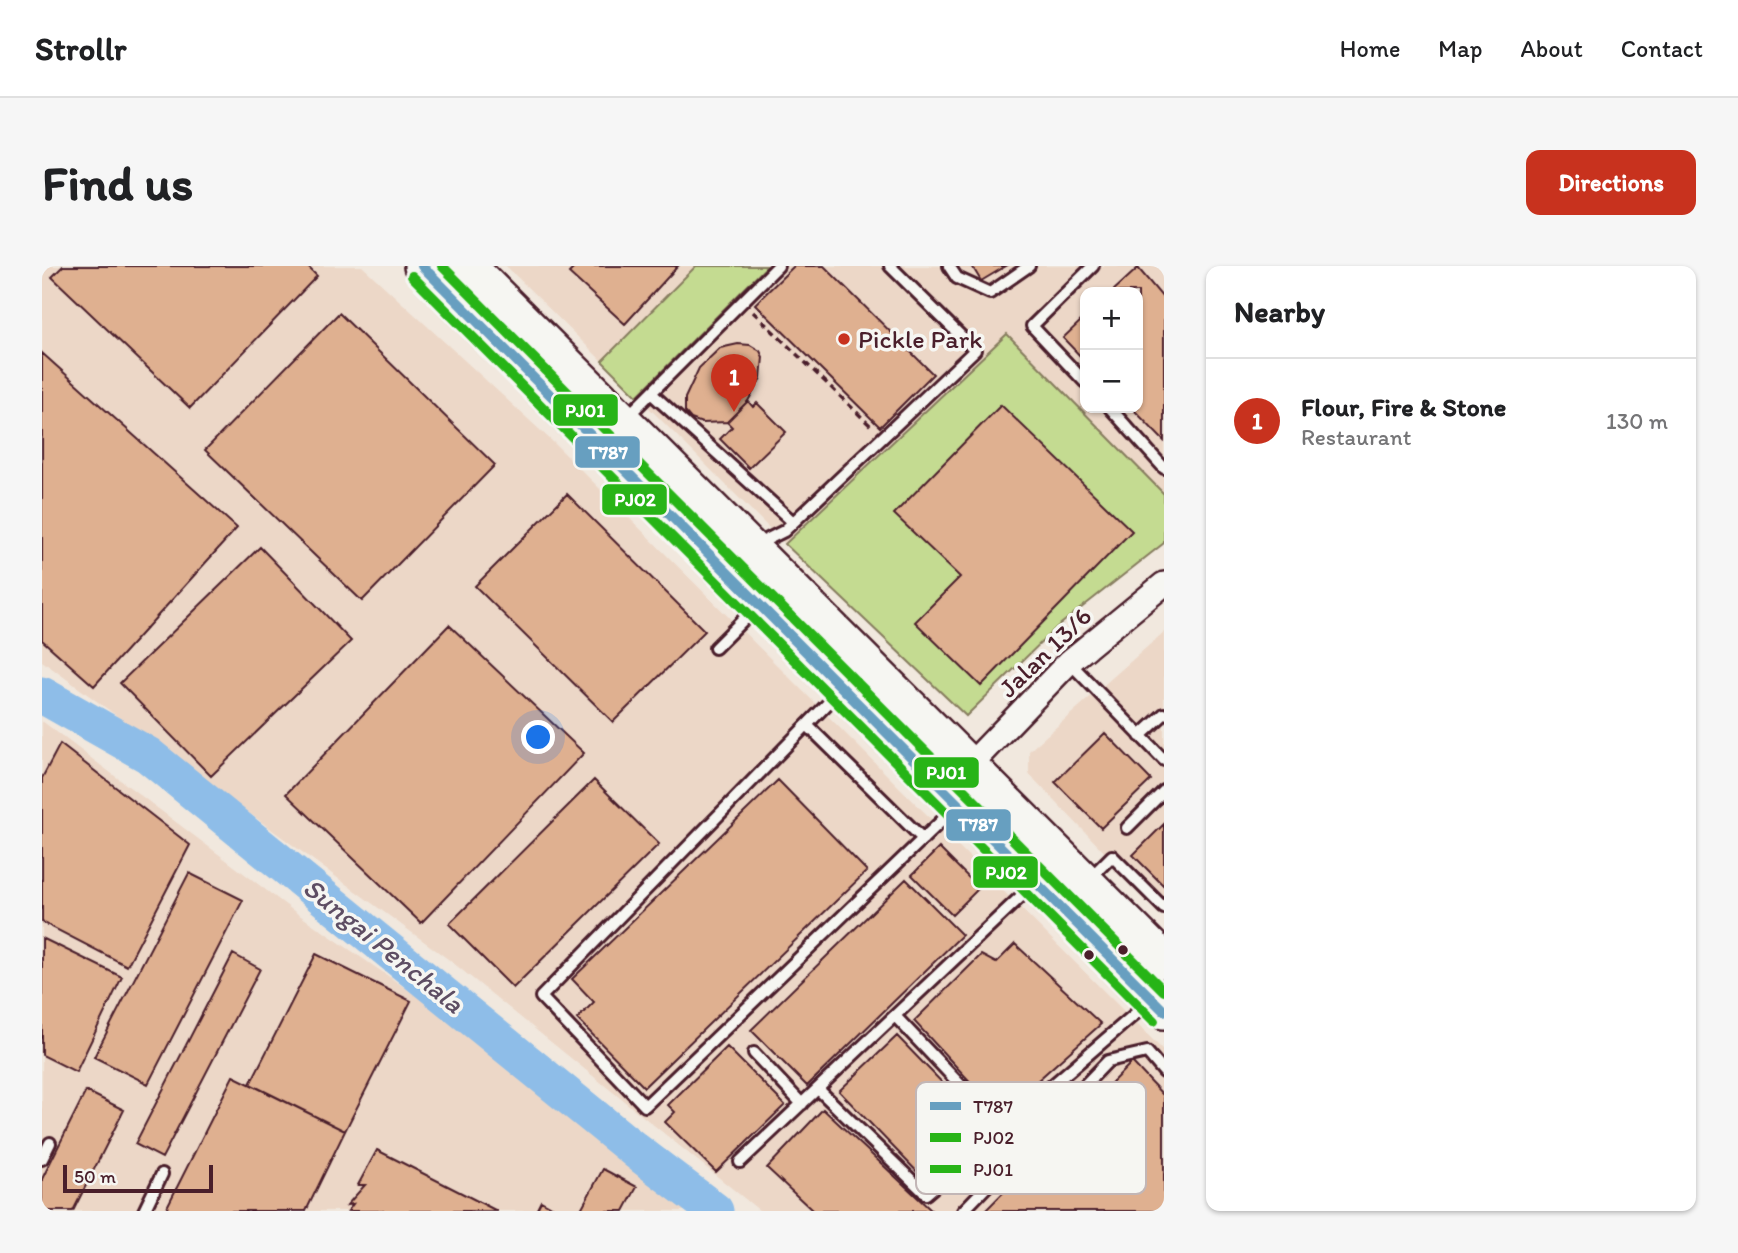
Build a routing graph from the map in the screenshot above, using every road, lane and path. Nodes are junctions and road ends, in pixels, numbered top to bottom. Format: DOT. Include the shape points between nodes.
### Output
graph roads {
  1 [pos="422,266"];
  2 [pos="468,266"];
  3 [pos="778,266"];
  4 [pos="890,266"];
  5 [pos="949,266"];
  6 [pos="1030,266"];
  7 [pos="1093,266"];
  8 [pos="742,302"];
  9 [pos="1080,377"];
  10 [pos="651,393"];
  11 [pos="1114,413"];
  12 [pos="623,421"];
  13 [pos="882,437"];
  14 [pos="1164,468"];
  15 [pos="793,522"];
  16 [pos="784,531"];
  17 [pos="758,555"];
  18 [pos="1164,584"];
  19 [pos="759,604"];
  20 [pos="715,648"];
  21 [pos="1069,662"];
  22 [pos="843,688"];
  23 [pos="1164,714"];
  24 [pos="808,726"];
  25 [pos="1140,736"];
  26 [pos="1164,760"];
  27 [pos="969,766"];
  28 [pos="1164,791"];
  29 [pos="958,805"];
  30 [pos="1128,828"];
  31 [pos="923,839"];
  32 [pos="1086,882"];
  33 [pos="1036,883"];
  34 [pos="1164,908"];
  35 [pos="1164,960"];
  36 [pos="1158,1005"];
  37 [pos="895,1016"];
  38 [pos="754,1053"];
  39 [pos="1164,1072"];
  40 [pos="957,1082"];
  41 [pos="1061,1082"];
  42 [pos="1088,1082"];
  43 [pos="818,1089"];
  44 [pos="802,1104"];
  45 [pos="50,1143"];
  46 [pos="42,1159"];
  47 [pos="740,1162"];
  48 [pos="162,1174"];
  49 [pos="916,1184"];
  50 [pos="979,1194"];
  51 [pos="144,1211"];
  52 [pos="963,1211"];
  1 -- 19 [label="main road"];
  2 -- 12 [label="main road"];
  3 -- 8 [label="lane"];
  4 -- 13 [label="lane" via="975,349"];
  5 -- 6 [label="lane" via="957,278 990,293"];
  7 -- 9 [label="lane" via="1032,326"];
  8 -- 10 [label="lane"];
  8 -- 13 [label="path"];
  10 -- 12 [label="lane"];
  10 -- 15 [label="lane"];
  11 -- 14 [label="lane"];
  12 -- 17 [label="main road"];
  13 -- 15 [label="lane"];
  15 -- 16 [label="lane"];
  16 -- 17 [label="lane"];
  16 -- 17 [label="lane"];
  17 -- 27 [label="main road"];
  18 -- 21 [label="street, Jalan 13/6"];
  19 -- 20 [label="lane"];
  19 -- 22 [label="main road"];
  21 -- 25 [label="lane"];
  21 -- 27 [label="street, Jalan 13/6"];
  22 -- 24 [label="lane"];
  22 -- 29 [label="main road"];
  23 -- 25 [label="lane"];
  24 -- 31 [label="lane"];
  24 -- 31 [label="lane" via="541,997 645,1106"];
  25 -- 26 [label="lane"];
  27 -- 32 [label="main road"];
  28 -- 30 [label="lane"];
  29 -- 31 [label="lane"];
  29 -- 33 [label="main road"];
  32 -- 34 [label="lane" via="1112,856"];
  32 -- 35 [label="main road"];
  33 -- 36 [label="main road"];
  33 -- 37 [label="lane"];
  36 -- 41 [label="lane"];
  37 -- 40 [label="lane"];
  37 -- 43 [label="lane"];
  38 -- 44 [label="lane"];
  39 -- 42 [label="lane" via="1147,1052 1108,1061"];
  43 -- 44 [label="lane"];
  43 -- 49 [label="lane"];
  44 -- 47 [label="lane"];
  45 -- 46 [label="lane"];
  48 -- 51 [label="lane"];
  50 -- 52 [label="lane"];
}
